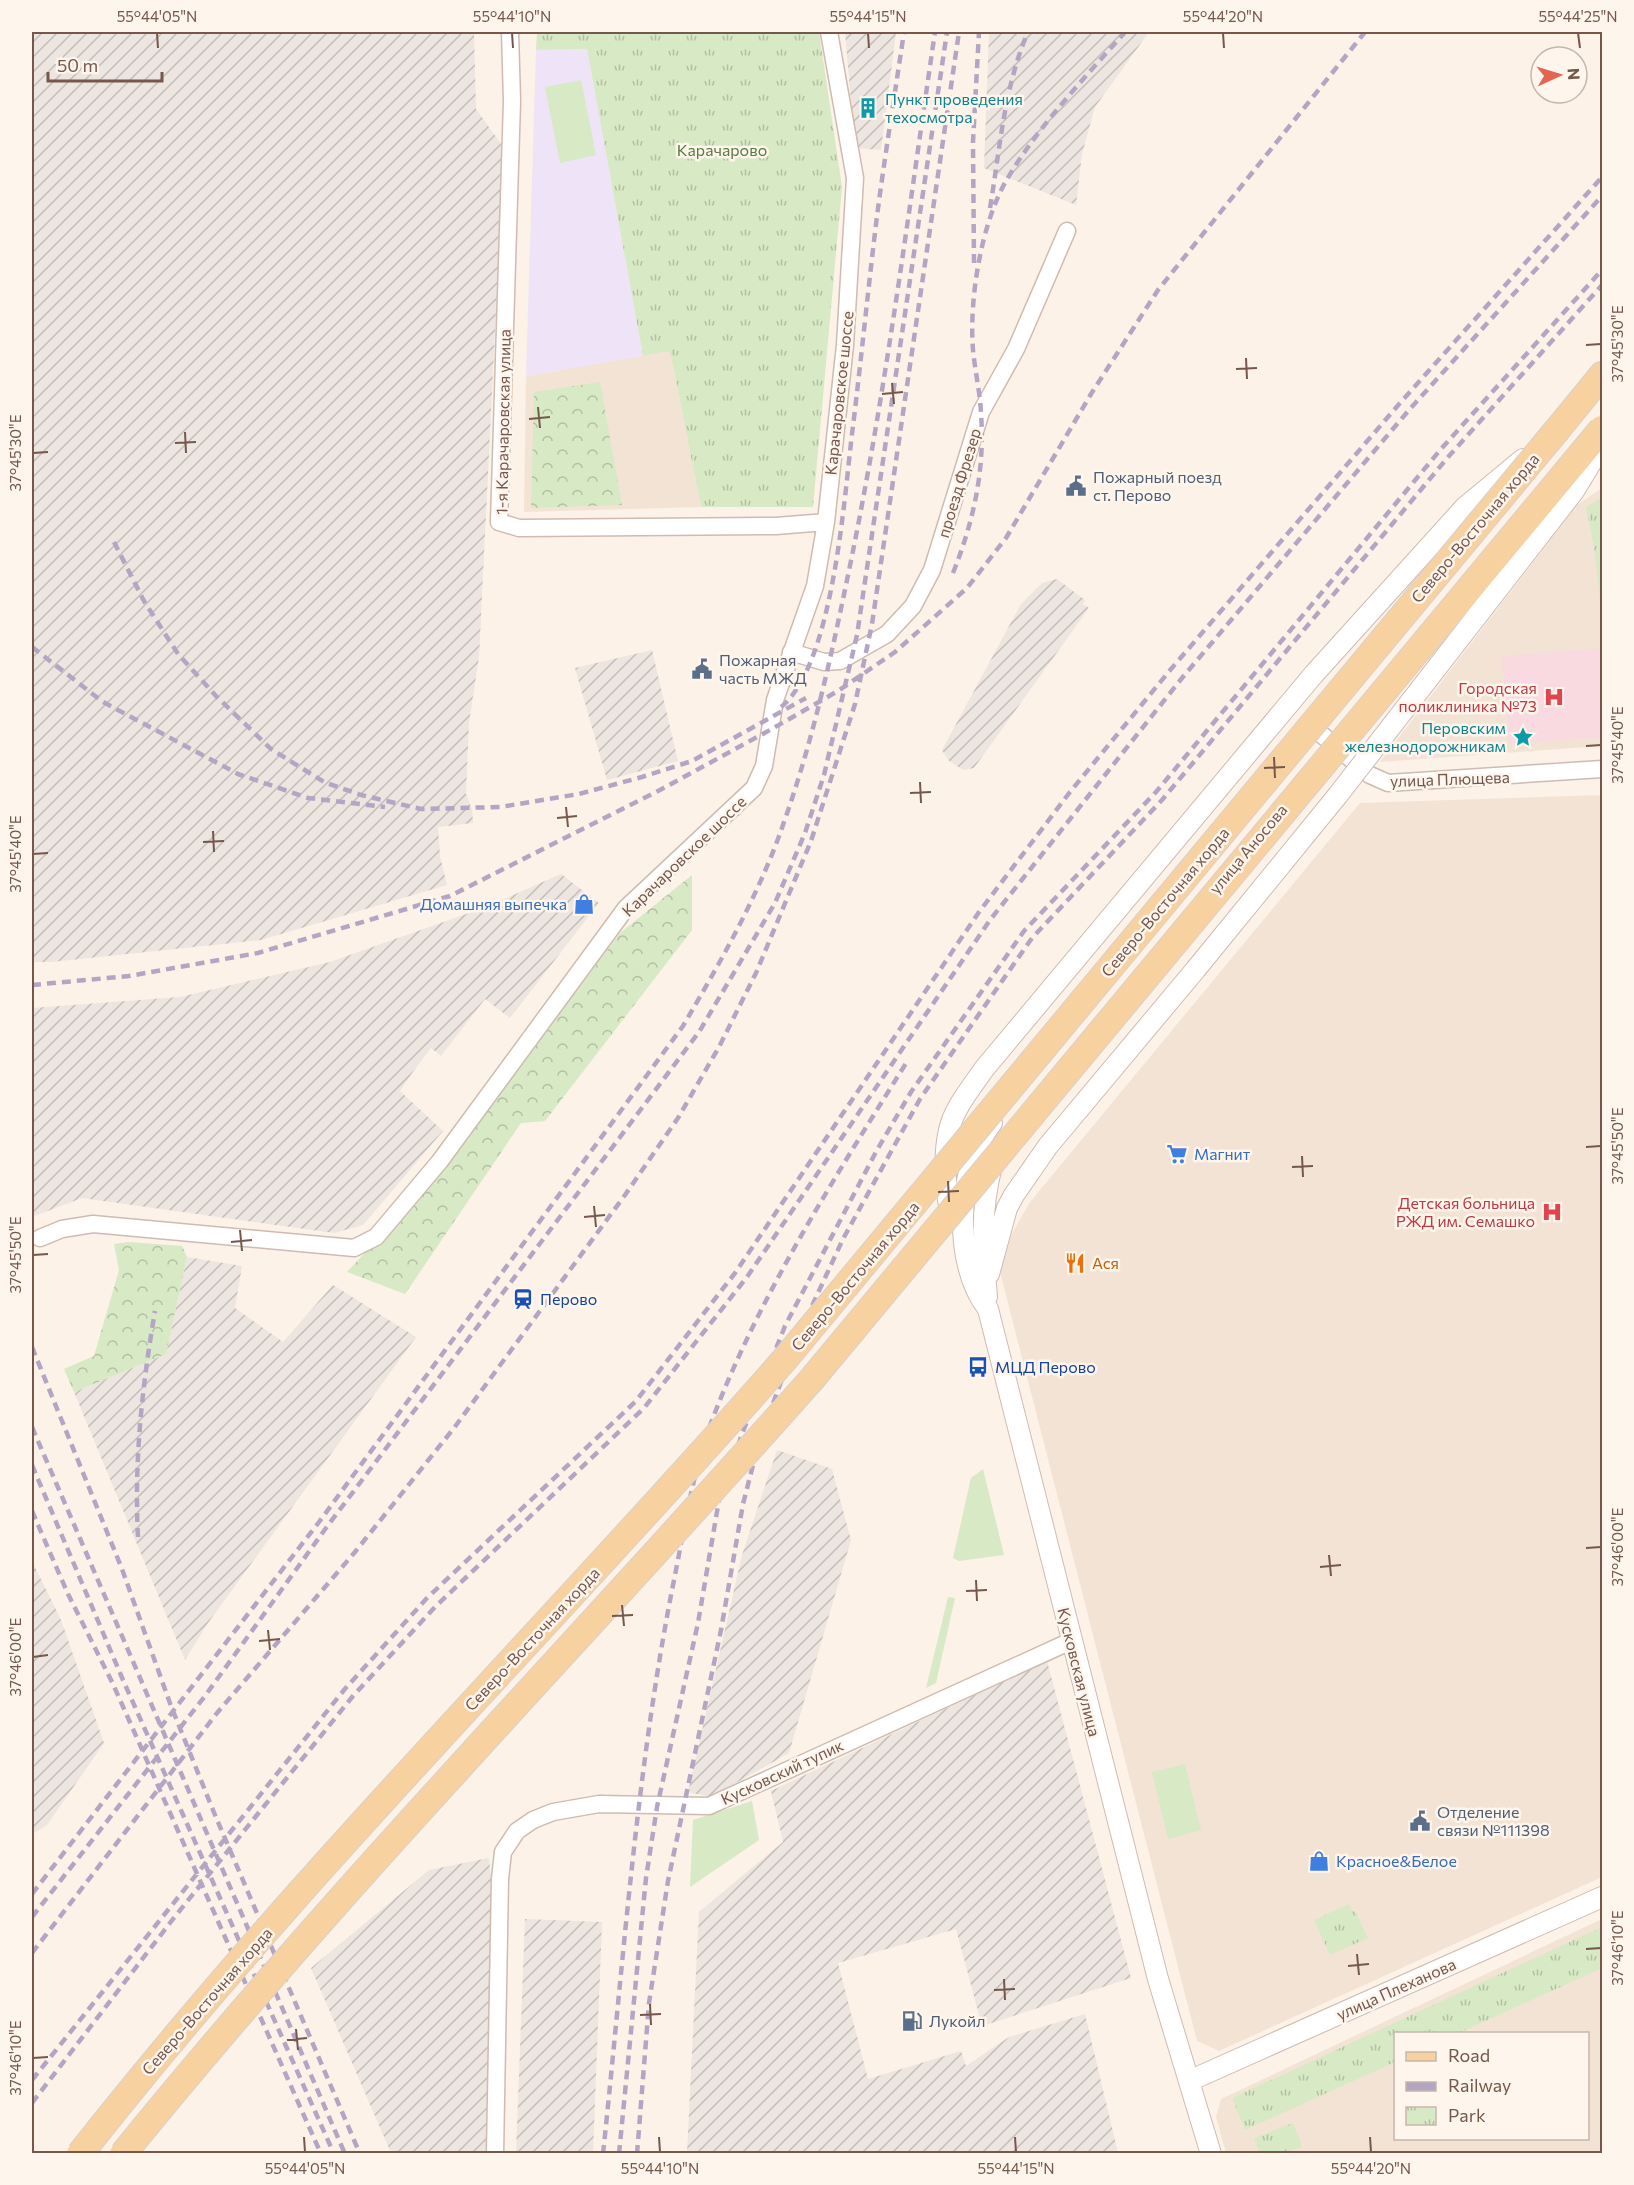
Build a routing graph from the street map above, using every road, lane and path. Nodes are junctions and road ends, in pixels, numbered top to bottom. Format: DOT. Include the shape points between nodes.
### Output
graph roads {
  1 [pos="510,32"];
  2 [pos="829,32"];
  3 [pos="1067,231"];
  4 [pos="1602,375"];
  5 [pos="1602,386"];
  6 [pos="1602,427"];
  7 [pos="1557,430"];
  8 [pos="1602,445"];
  9 [pos="826,522"];
  10 [pos="791,652"];
  11 [pos="1315,729"];
  12 [pos="1335,745"];
  13 [pos="1602,769"];
  14 [pos="966,1189"];
  15 [pos="40,1238"];
  16 [pos="963,1244"];
  17 [pos="986,1285"];
  18 [pos="988,1309"];
  19 [pos="1071,1641"];
  20 [pos="1602,1897"];
  21 [pos="1189,2081"];
  22 [pos="80,2154"];
  23 [pos="123,2154"];
  24 [pos="495,2154"];
  25 [pos="1211,2154"];
  1 -- 9 [label="street, 1-я Карачаровская улица" via="512,101 499,522 519,528 776,526"];
  2 -- 9 [label="street, Карачаровское шоссе" via="855,178 845,345"];
  3 -- 10 [label="street, проезд Фрезер" via="1016,349 981,412 932,570 913,606 887,634 840,661 824,662"];
  4 -- 7 [label="main road, Северо-Восточная хорда"];
  5 -- 11 [label="street, улица Аносова"];
  6 -- 12 [label="street, улица Аносова"];
  6 -- 23 [label="main road, Северо-Восточная хорда, bridge" via="820,1371 357,1877 222,2032"];
  7 -- 16 [label="street, bridge" via="1465,507 1314,674 984,1069 949,1130 950,1212"];
  7 -- 22 [label="main road, Северо-Восточная хорда, bridge" via="785,1359 333,1856 194,2014"];
  8 -- 17 [label="street, bridge" via="1574,491 1353,777 1048,1146 1014,1195"];
  9 -- 10 [label="street, Карачаровское шоссе" via="815,586"];
  10 -- 15 [label="street, Карачаровское шоссе" via="775,700 764,766 754,788 626,909 440,1161 376,1237 354,1248 93,1224 62,1229"];
  11 -- 12 [label="street, улица Плющева"];
  11 -- 14 [label="street, улица Аносова" via="988,1127"];
  12 -- 13 [label="street, улица Плющева" via="1370,775 1388,783"];
  12 -- 17 [label="street, улица Аносова" via="1004,1140 994,1157 982,1216"];
  14 -- 16 [label="street, Кусковская улица"];
  16 -- 18 [label="street, Кусковская улица" via="972,1277"];
  17 -- 18 [label="street, улица Аносова"];
  18 -- 19 [label="street, Кусковская улица"];
  19 -- 21 [label="street, Кусковская улица" via="1158,1979"];
  19 -- 24 [label="street, Кусковский тупик" via="709,1806 588,1806 553,1812 517,1831 503,1852 500,1880"];
  20 -- 21 [label="street, улица Плеханова"];
  21 -- 25 [label="street, Кусковская улица"];
}
